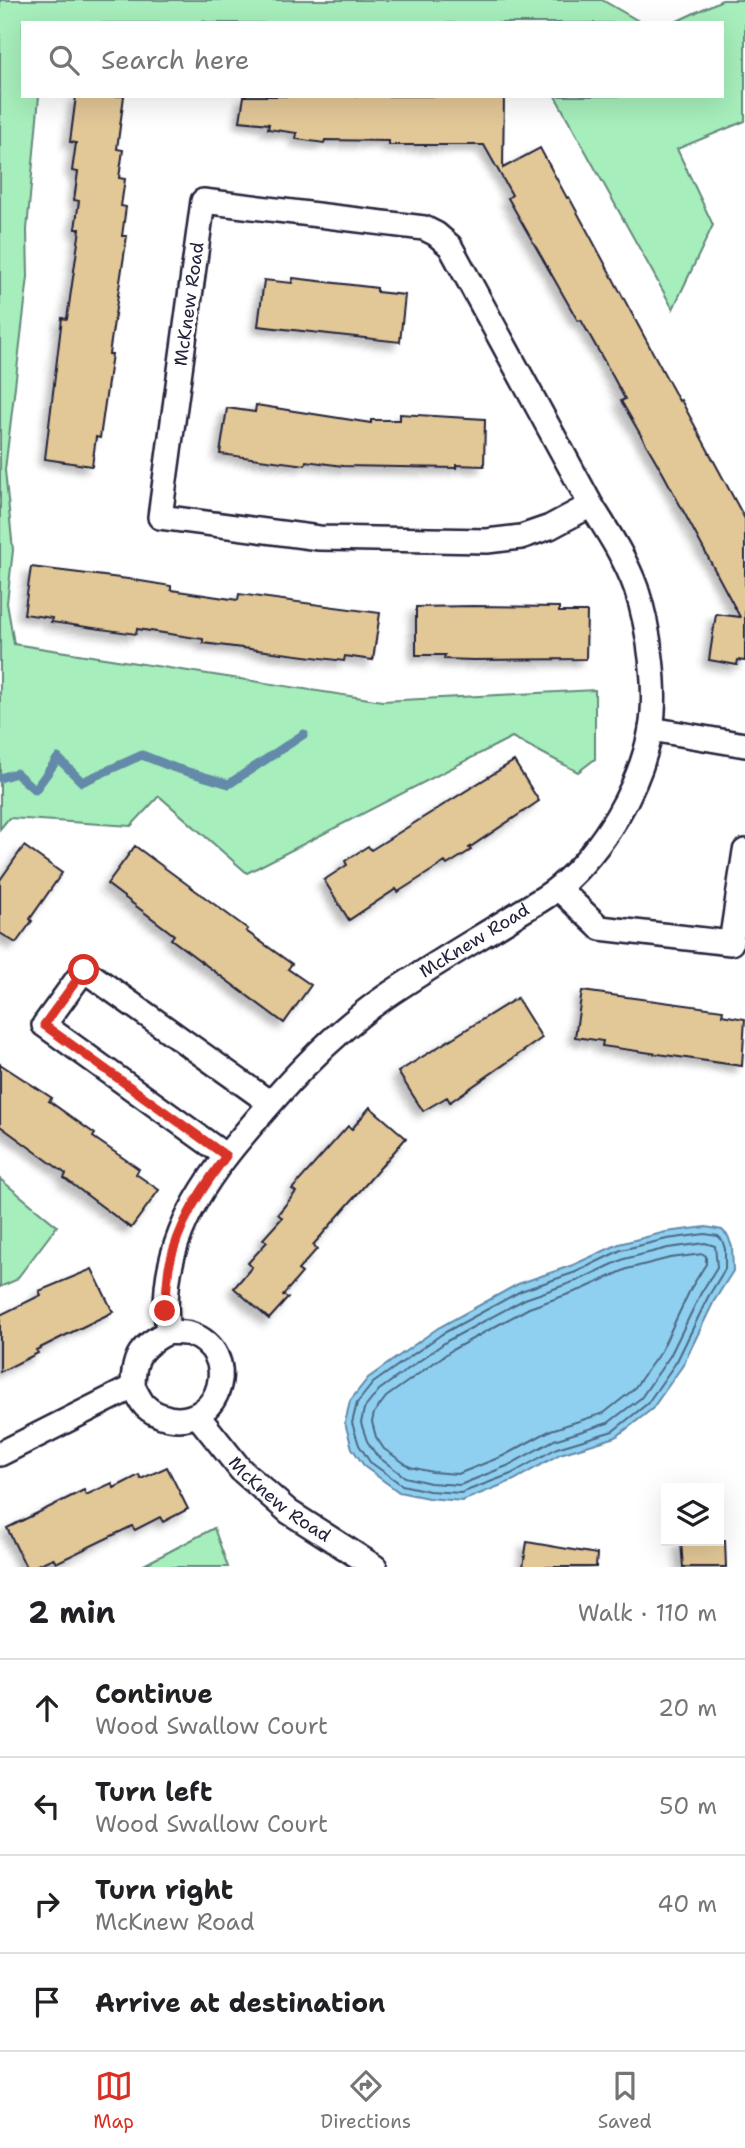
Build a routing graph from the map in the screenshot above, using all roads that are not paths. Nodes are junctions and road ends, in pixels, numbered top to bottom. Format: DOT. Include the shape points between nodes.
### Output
graph roads {
  1 [pos="591,505"];
  2 [pos="651,729"];
  3 [pos="745,745"];
  4 [pos="745,850"];
  5 [pos="558,888"];
  6 [pos="270,1103"];
  7 [pos="226,1156"];
  8 [pos="168,1332"];
  9 [pos="133,1387"];
  10 [pos="197,1415"];
  11 [pos="0,1454"];
  12 [pos="375,1567"];
  1 -- 1 [label="street, McKnew Road" via="450,246 436,234 424,228 203,201 160,517 319,538 487,541 550,527"];
  1 -- 2 [label="street, McKnew Road" via="617,545 636,589 653,684"];
  2 -- 3 [label="street"];
  2 -- 5 [label="street, McKnew Road" via="634,781 612,824 588,859"];
  4 -- 5 [label="street" via="731,943 600,928"];
  5 -- 6 [label="street, McKnew Road" via="384,998 332,1039"];
  6 -- 7 [label="street, McKnew Road"];
  6 -- 7 [label="street" via="84,970 44,1025"];
  7 -- 8 [label="street, McKnew Road" via="196,1197 180,1233 169,1267"];
  8 -- 9 [label="street" via="148,1342 137,1357"];
  8 -- 10 [label="street" via="188,1333 206,1342 221,1370 211,1403"];
  9 -- 10 [label="street" via="145,1406 159,1416 180,1420"];
  9 -- 11 [label="street"];
  10 -- 12 [label="street, McKnew Road" via="241,1470 289,1512"];
}
